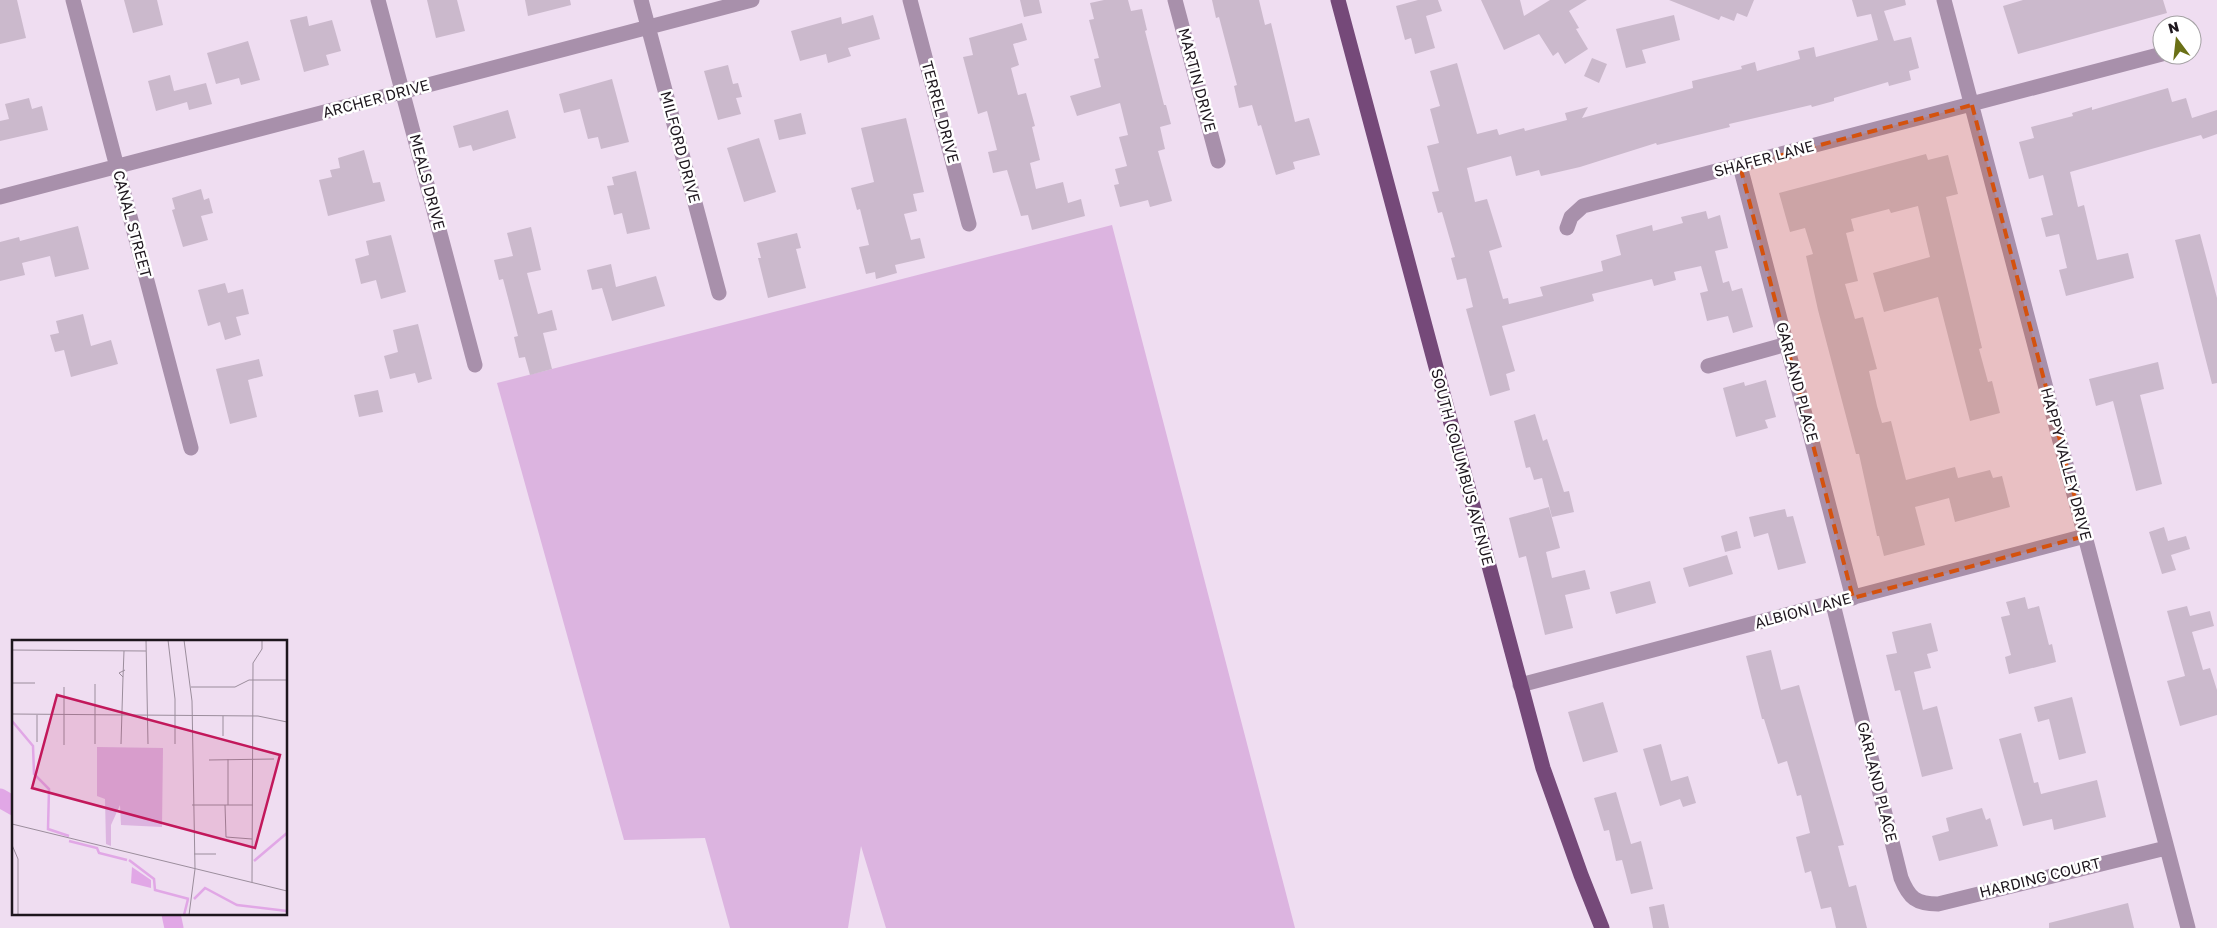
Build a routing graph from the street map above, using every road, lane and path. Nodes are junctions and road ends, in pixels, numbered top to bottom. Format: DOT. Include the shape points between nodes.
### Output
graph roads {
  1 [pos="73,0"];
  2 [pos="378,0"];
  3 [pos="641,0"];
  4 [pos="752,0"];
  5 [pos="910,0"];
  6 [pos="1175,0"];
  7 [pos="1338,0"];
  8 [pos="1944,0"];
  9 [pos="648,26"];
  10 [pos="2152,57"];
  11 [pos="403,93"];
  12 [pos="1972,105"];
  13 [pos="1218,161"];
  14 [pos="1740,166"];
  15 [pos="117,167"];
  16 [pos="0,197"];
  17 [pos="969,224"];
  18 [pos="1567,228"];
  19 [pos="719,294"];
  20 [pos="1787,344"];
  21 [pos="475,365"];
  22 [pos="1708,366"];
  23 [pos="191,448"];
  24 [pos="2085,536"];
  25 [pos="1853,598"];
  26 [pos="1833,604"];
  27 [pos="1520,685"];
  28 [pos="2166,848"];
  29 [pos="1914,899"];
  30 [pos="1602,928"];
  31 [pos="2188,928"];
  1 -- 15 [label="street, CANAL STREET"];
  2 -- 11 [label="street, MEALS DRIVE"];
  3 -- 9 [label="street, MILFORD DRIVE"];
  4 -- 9 [label="street, ARCHER DRIVE"];
  5 -- 17 [label="street, TERREL DRIVE"];
  6 -- 13 [label="street, MARTIN DRIVE"];
  7 -- 27 [label="main road, SOUTH COLUMBUS AVENUE"];
  8 -- 12 [label="street, HAPPY VALLEY DRIVE"];
  9 -- 11 [label="street, ARCHER DRIVE"];
  9 -- 19 [label="street, MILFORD DRIVE"];
  10 -- 12 [label="street, SHAFER LANE"];
  11 -- 15 [label="street, ARCHER DRIVE"];
  11 -- 21 [label="street, MEALS DRIVE"];
  12 -- 14 [label="street, SHAFER LANE"];
  12 -- 24 [label="street, HAPPY VALLEY DRIVE"];
  14 -- 18 [label="street, SHAFER LANE" via="1583,206 1571,217"];
  14 -- 20 [label="street, GARLAND PLACE"];
  15 -- 16 [label="street, ARCHER DRIVE"];
  15 -- 23 [label="street, CANAL STREET"];
  20 -- 22 [label="street"];
  20 -- 25 [label="street, GARLAND PLACE"];
  24 -- 25 [label="street, ALBION LANE"];
  24 -- 28 [label="street, HAPPY VALLEY DRIVE"];
  25 -- 26 [label="street, ALBION LANE"];
  26 -- 27 [label="street, ALBION LANE"];
  26 -- 29 [label="street, GARLAND PLACE" via="1901,878"];
  27 -- 30 [label="main road, SOUTH COLUMBUS AVENUE" via="1546,777"];
  28 -- 29 [label="street, HARDING COURT" via="1938,904 1924,904"];
  28 -- 31 [label="street, HAPPY VALLEY DRIVE"];
}
